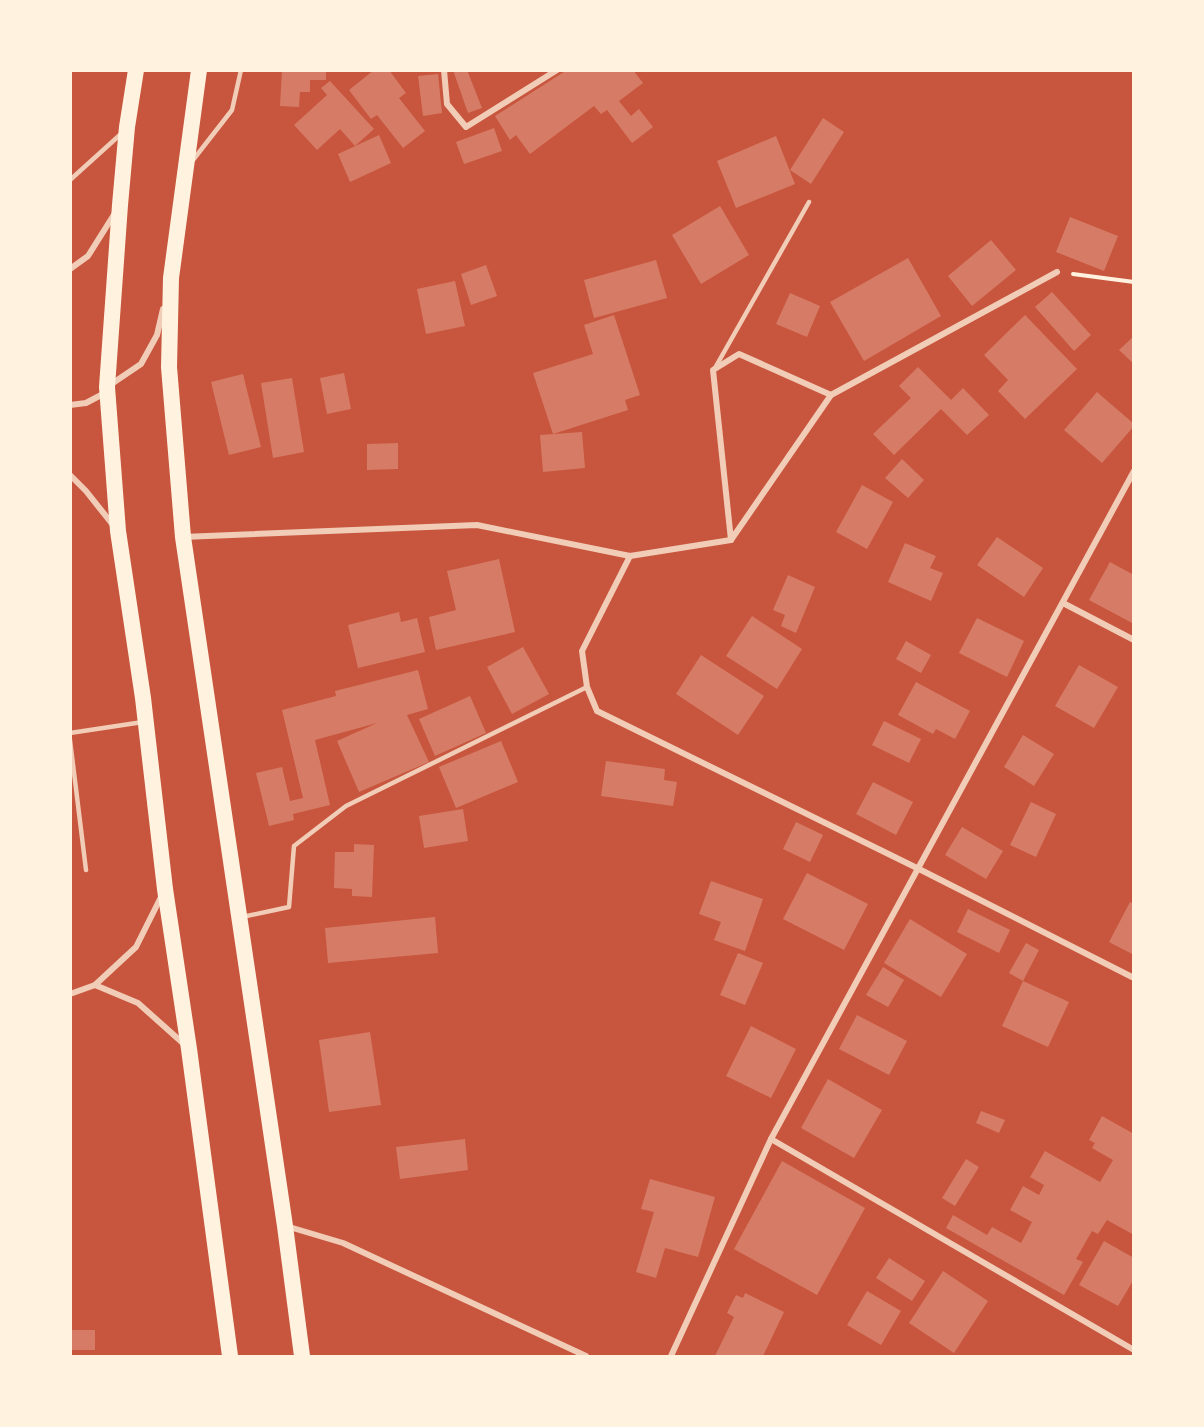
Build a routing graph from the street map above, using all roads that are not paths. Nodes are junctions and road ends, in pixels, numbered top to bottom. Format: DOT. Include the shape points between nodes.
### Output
graph roads {
  1 [pos="136,70"];
  2 [pos="198,70"];
  3 [pos="241,70"];
  4 [pos="444,70"];
  5 [pos="557,70"];
  6 [pos="127,127"];
  7 [pos="186,169"];
  8 [pos="70,180"];
  9 [pos="809,202"];
  10 [pos="120,205"];
  11 [pos="70,269"];
  12 [pos="1057,272"];
  13 [pos="171,278"];
  14 [pos="713,370"];
  15 [pos="107,387"];
  16 [pos="831,394"];
  17 [pos="70,405"];
  18 [pos="1134,471"];
  19 [pos="70,475"];
  20 [pos="118,531"];
  21 [pos="183,537"];
  22 [pos="731,540"];
  23 [pos="630,556"];
  24 [pos="1063,603"];
  25 [pos="1134,640"];
  26 [pos="587,687"];
  27 [pos="145,721"];
  28 [pos="70,734"];
  29 [pos="70,740"];
  30 [pos="919,869"];
  31 [pos="86,870"];
  32 [pos="165,889"];
  33 [pos="240,917"];
  34 [pos="1134,978"];
  35 [pos="95,985"];
  36 [pos="70,994"];
  37 [pos="189,1048"];
  38 [pos="771,1139"];
  39 [pos="285,1226"];
  40 [pos="1134,1350"];
  41 [pos="230,1356"];
  42 [pos="302,1356"];
  43 [pos="586,1356"];
  44 [pos="671,1356"];
  1 -- 6 [label="highway"];
  2 -- 7 [label="highway"];
  3 -- 7 [label="lane" via="232,110"];
  4 -- 5 [label="street" via="447,104 466,127"];
  6 -- 8 [label="lane"];
  6 -- 10 [label="highway"];
  7 -- 13 [label="highway"];
  9 -- 14 [label="lane"];
  10 -- 11 [label="street" via="88,255"];
  10 -- 15 [label="highway"];
  12 -- 16 [label="street"];
  13 -- 15 [label="street" via="157,335 141,364"];
  13 -- 21 [label="highway" via="168,367"];
  14 -- 16 [label="street" via="739,354"];
  14 -- 22 [label="street"];
  15 -- 17 [label="street" via="103,394 86,403"];
  15 -- 20 [label="highway"];
  16 -- 22 [label="street"];
  18 -- 24 [label="street"];
  19 -- 20 [label="street"];
  20 -- 27 [label="highway"];
  21 -- 23 [label="street" via="477,525"];
  21 -- 33 [label="highway"];
  22 -- 23 [label="street"];
  23 -- 26 [label="street" via="582,651"];
  24 -- 25 [label="street"];
  24 -- 30 [label="street"];
  26 -- 30 [label="street" via="597,711"];
  26 -- 33 [label="lane" via="346,806 294,846 289,907"];
  27 -- 28 [label="lane"];
  27 -- 32 [label="highway"];
  29 -- 31 [label="lane"];
  30 -- 34 [label="street"];
  30 -- 38 [label="street"];
  32 -- 35 [label="street" via="136,947"];
  32 -- 37 [label="highway"];
  33 -- 39 [label="highway"];
  35 -- 36 [label="street"];
  35 -- 37 [label="street" via="138,1003"];
  37 -- 41 [label="highway"];
  38 -- 40 [label="street"];
  38 -- 44 [label="street"];
  39 -- 42 [label="highway"];
  39 -- 43 [label="street" via="343,1243"];
}
